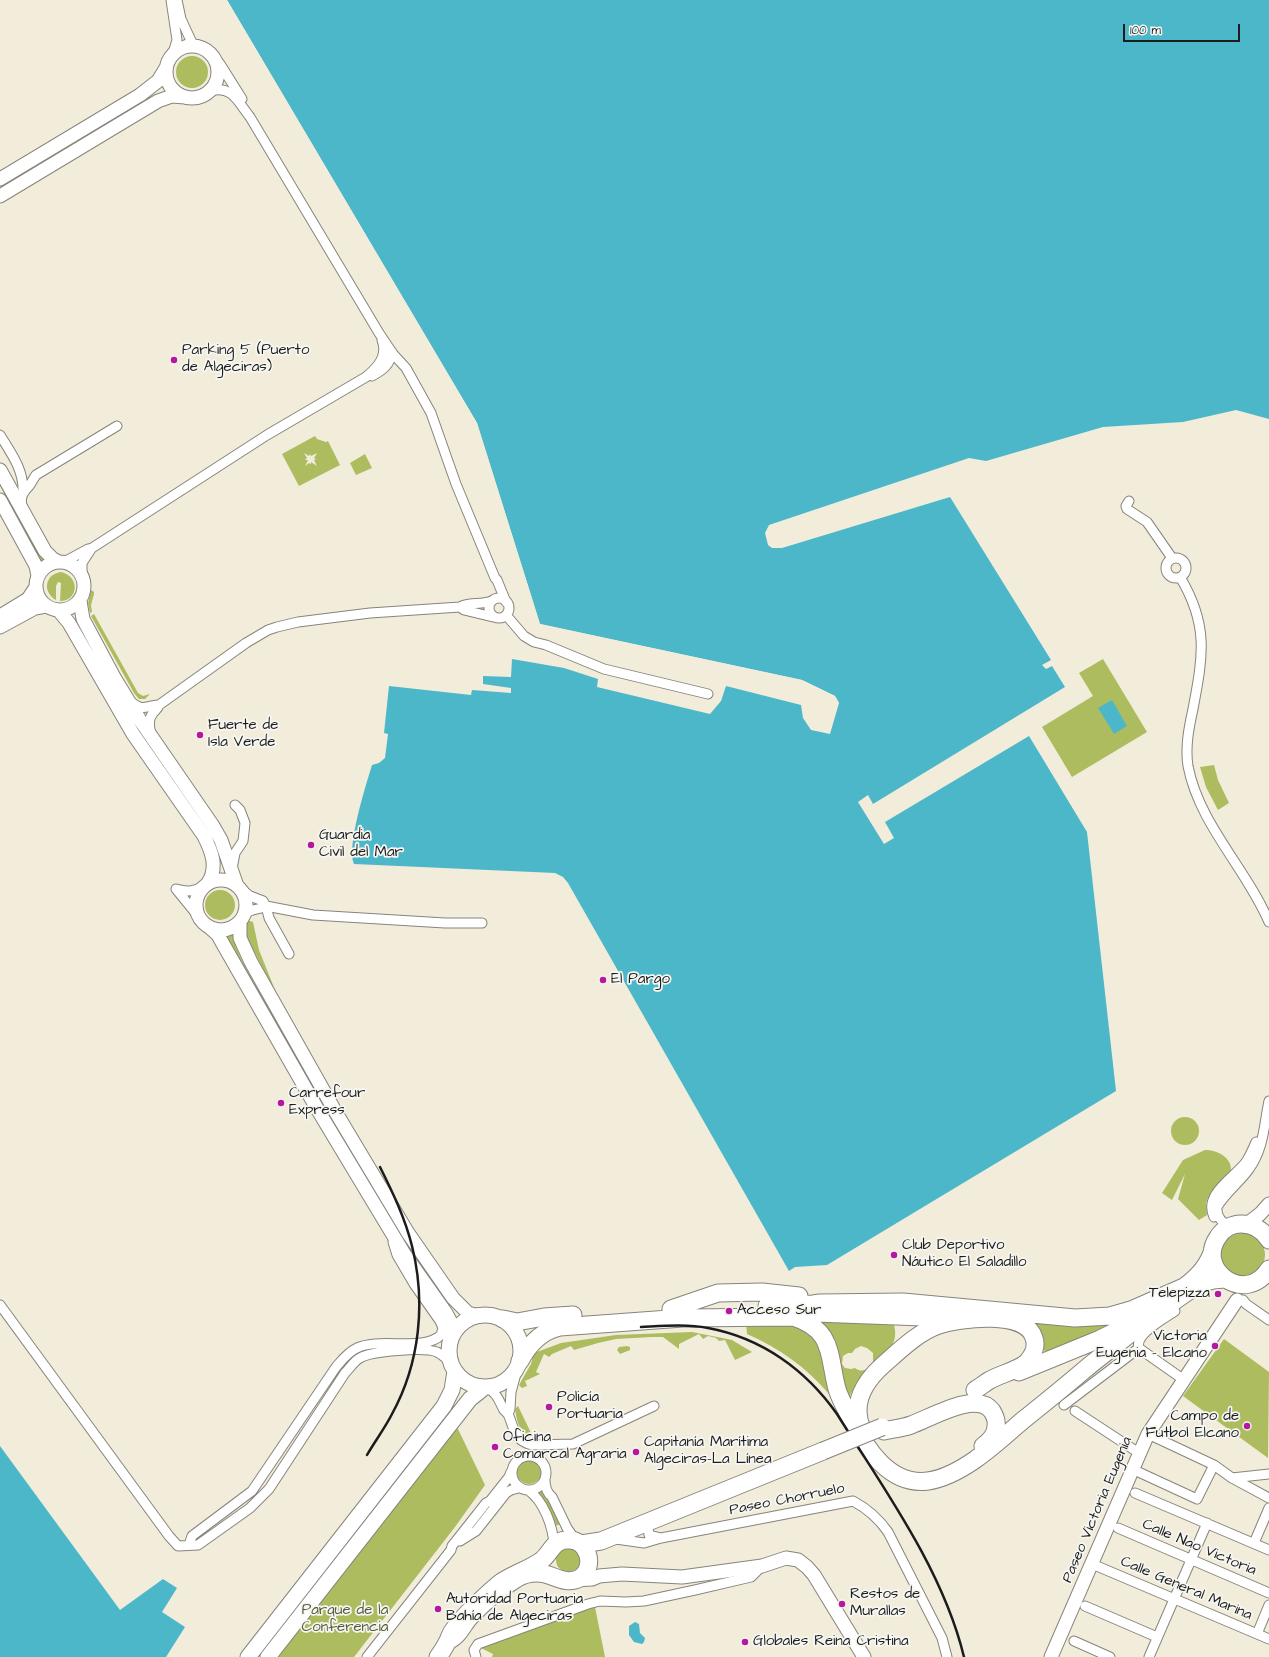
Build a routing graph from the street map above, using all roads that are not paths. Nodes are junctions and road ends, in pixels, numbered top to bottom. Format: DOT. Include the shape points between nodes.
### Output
graph roads {
  1 [pos="171,0"];
  2 [pos="177,0"];
  3 [pos="193,45"];
  4 [pos="173,53"];
  5 [pos="213,57"];
  6 [pos="166,68"];
  7 [pos="210,90"];
  8 [pos="185,97"];
  9 [pos="250,117"];
  10 [pos="0,180"];
  11 [pos="0,196"];
  12 [pos="380,333"];
  13 [pos="392,352"];
  14 [pos="385,368"];
  15 [pos="366,377"];
  16 [pos="415,384"];
  17 [pos="117,426"];
  18 [pos="0,435"];
  19 [pos="2,475"];
  20 [pos="32,480"];
  21 [pos="23,481"];
  22 [pos="23,492"];
  23 [pos="0,500"];
  24 [pos="1129,501"];
  25 [pos="22,510"];
  26 [pos="92,548"];
  27 [pos="1172,558"];
  28 [pos="62,562"];
  29 [pos="82,575"];
  30 [pos="1180,577"];
  31 [pos="495,578"];
  32 [pos="37,582"];
  33 [pos="80,601"];
  34 [pos="492,601"];
  35 [pos="506,602"];
  36 [pos="46,606"];
  37 [pos="460,607"];
  38 [pos="59,611"];
  39 [pos="506,615"];
  40 [pos="0,616"];
  41 [pos="493,617"];
  42 [pos="0,627"];
  43 [pos="708,694"];
  44 [pos="127,699"];
  45 [pos="159,705"];
  46 [pos="151,736"];
  47 [pos="235,805"];
  48 [pos="232,870"];
  49 [pos="170,882"];
  50 [pos="205,885"];
  51 [pos="239,888"];
  52 [pos="176,889"];
  53 [pos="266,906"];
  54 [pos="198,916"];
  55 [pos="242,918"];
  56 [pos="482,922"];
  57 [pos="1269,922"];
  58 [pos="209,927"];
  59 [pos="289,954"];
  60 [pos="1269,1101"];
  61 [pos="1269,1204"];
  62 [pos="386,1222"];
  63 [pos="1247,1224"];
  64 [pos="1225,1231"];
  65 [pos="1268,1236"];
  66 [pos="1212,1253"];
  67 [pos="1264,1274"];
  68 [pos="1228,1280"];
  69 [pos="1186,1286"];
  70 [pos="762,1292"];
  71 [pos="1240,1300"];
  72 [pos="861,1302"];
  73 [pos="813,1304"];
  74 [pos="0,1305"];
  75 [pos="744,1306"];
  76 [pos="671,1309"];
  77 [pos="1175,1311"];
  78 [pos="478,1316"];
  79 [pos="793,1317"];
  80 [pos="896,1317"];
  81 [pos="972,1319"];
  82 [pos="503,1320"];
  83 [pos="1269,1320"];
  84 [pos="1144,1322"];
  85 [pos="452,1336"];
  86 [pos="1139,1348"];
  87 [pos="895,1355"];
  88 [pos="519,1363"];
  89 [pos="453,1367"];
  90 [pos="1184,1380"];
  91 [pos="486,1387"];
  92 [pos="975,1390"];
  93 [pos="1064,1405"];
  94 [pos="654,1406"];
  95 [pos="1074,1411"];
  96 [pos="508,1414"];
  97 [pos="883,1429"];
  98 [pos="1148,1434"];
  99 [pos="824,1453"];
  100 [pos="1139,1453"];
  101 [pos="1214,1465"];
  102 [pos="1132,1469"];
  103 [pos="511,1472"];
  104 [pos="1269,1474"];
  105 [pos="1232,1478"];
  106 [pos="545,1480"];
  107 [pos="524,1489"];
  108 [pos="1136,1493"];
  109 [pos="1269,1498"];
  110 [pos="1269,1508"];
  111 [pos="1207,1523"];
  112 [pos="650,1525"];
  113 [pos="1118,1528"];
  114 [pos="661,1538"];
  115 [pos="616,1539"];
  116 [pos="1254,1544"];
  117 [pos="189,1545"];
  118 [pos="451,1550"];
  119 [pos="551,1550"];
  120 [pos="1269,1550"];
  121 [pos="587,1557"];
  122 [pos="1191,1560"];
  123 [pos="1092,1564"];
  124 [pos="762,1566"];
  125 [pos="567,1580"];
  126 [pos="1269,1593"];
  127 [pos="1174,1598"];
  128 [pos="1269,1605"];
  129 [pos="1085,1606"];
  130 [pos="1257,1634"];
  131 [pos="1157,1637"];
  132 [pos="1269,1639"];
  133 [pos="449,1640"];
  134 [pos="1074,1641"];
  135 [pos="248,1657"];
  136 [pos="268,1657"];
  137 [pos="367,1657"];
  138 [pos="438,1657"];
  139 [pos="476,1657"];
  140 [pos="864,1657"];
  141 [pos="947,1657"];
  142 [pos="1051,1657"];
  143 [pos="1110,1657"];
  144 [pos="1149,1657"];
  1 -- 4 [label="street" via="177,40"];
  2 -- 3 [label="street" via="181,18"];
  3 -- 4 [label="main road" via="182,47"];
  3 -- 5 [label="main road" via="204,48"];
  4 -- 6 [label="main road"];
  5 -- 7 [label="main road" via="218,76"];
  5 -- 9 [label="street" via="220,64"];
  6 -- 8 [label="main road" via="168,84 175,92"];
  6 -- 10 [label="main road" via="158,81 140,95"];
  7 -- 8 [label="main road" via="196,98"];
  7 -- 9 [label="street" via="220,89 229,92"];
  8 -- 11 [label="main road" via="172,96 158,100"];
  9 -- 12 [label="street"];
  12 -- 13 [label="street"];
  12 -- 15 [label="street" via="383,344 382,359"];
  13 -- 14 [label="street" via="390,362"];
  13 -- 16 [label="street" via="406,368"];
  14 -- 15 [label="street" via="371,377"];
  14 -- 16 [label="street" via="399,367"];
  15 -- 26 [label="street" via="267,435"];
  16 -- 31 [label="street" via="431,413 456,484"];
  17 -- 20 [label="street" via="42,470"];
  18 -- 21 [label="street" via="20,470"];
  19 -- 21 [label="street" via="16,482"];
  19 -- 25 [label="main road"];
  20 -- 21 [label="street"];
  20 -- 22 [label="street"];
  21 -- 22 [label="street"];
  22 -- 25 [label="street"];
  23 -- 32 [label="main road" via="36,566"];
  24 -- 27 [label="street" via="1126,509 1148,522"];
  25 -- 28 [label="main road" via="45,551 53,559"];
  26 -- 28 [label="street"];
  26 -- 29 [label="street" via="82,563"];
  27 -- 30 [label="street" via="1166,570 1172,578"];
  27 -- 30 [label="street" via="1181,558 1185,563 1186,572"];
  28 -- 29 [label="main road" via="74,567"];
  28 -- 32 [label="main road" via="49,565 40,572"];
  29 -- 33 [label="main road" via="84,586"];
  30 -- 57 [label="street" via="1198,616 1202,635 1201,665 1187,746 1193,785 1206,815 1262,905"];
  31 -- 34 [label="street"];
  31 -- 35 [label="street"];
  32 -- 36 [label="main road" via="38,598"];
  32 -- 40 [label="main road" via="28,599"];
  33 -- 38 [label="main road" via="71,608"];
  33 -- 44 [label="main road" via="85,624"];
  34 -- 35 [label="street" via="501,598"];
  34 -- 37 [label="street"];
  34 -- 41 [label="street" via="488,608"];
  35 -- 39 [label="street" via="509,609"];
  36 -- 38 [label="main road"];
  36 -- 42 [label="main road" via="35,608"];
  37 -- 41 [label="street"];
  37 -- 45 [label="street" via="370,613 277,627 246,643"];
  38 -- 50 [label="main road" via="68,622 133,734 204,836 213,859 213,872"];
  39 -- 41 [label="street" via="500,618"];
  39 -- 43 [label="street" via="524,636 534,642 604,669"];
  44 -- 45 [label="street" via="139,707"];
  44 -- 46 [label="main road"];
  45 -- 46 [label="street" via="151,715"];
  46 -- 48 [label="main road" via="213,826"];
  47 -- 48 [label="street" via="245,823 243,841 235,853"];
  48 -- 51 [label="main road"];
  49 -- 52 [label="street"];
  50 -- 51 [label="main road" via="218,880 228,880"];
  50 -- 52 [label="street" via="185,892"];
  50 -- 54 [label="main road" via="196,900"];
  51 -- 53 [label="street"];
  51 -- 55 [label="main road" via="246,904"];
  52 -- 54 [label="street"];
  53 -- 55 [label="street" via="253,909"];
  53 -- 56 [label="street" via="313,915 445,923"];
  53 -- 59 [label="street" via="269,918"];
  54 -- 58 [label="main road"];
  55 -- 58 [label="main road" via="234,927 224,930"];
  55 -- 78 [label="main road" via="240,938 251,962 346,1130 408,1233 444,1286 460,1307"];
  58 -- 62 [label="main road" via="218,935 319,1112"];
  60 -- 64 [label="street" via="1260,1148 1255,1160 1217,1207"];
  61 -- 63 [label="main road"];
  62 -- 85 [label="main road" via="405,1255 448,1316 453,1326"];
  62 -- 117 [label="street" via="397,1256 442,1324 441,1334 431,1341 368,1345 351,1352 336,1367 252,1492 192,1536"];
  63 -- 64 [label="highway"];
  63 -- 65 [label="highway"];
  64 -- 66 [label="highway" via="1213,1246"];
  66 -- 68 [label="highway" via="1214,1264"];
  66 -- 69 [label="highway" via="1204,1269"];
  67 -- 68 [label="highway" via="1243,1285"];
  67 -- 71 [label="main road, Paseo Victoria Eugenia"];
  68 -- 71 [label="main road" via="1233,1294"];
  68 -- 84 [label="highway" via="1213,1280 1199,1284"];
  69 -- 72 [label="highway" via="1131,1310 1110,1316 1075,1318 903,1302"];
  69 -- 92 [label="highway" via="1131,1324 1100,1340"];
  70 -- 72 [label="highway"];
  70 -- 75 [label="highway"];
  70 -- 76 [label="highway" via="718,1293"];
  71 -- 83 [label="street"];
  71 -- 90 [label="main road, Paseo Victoria Eugenia"];
  72 -- 73 [label="highway"];
  73 -- 75 [label="highway"];
  73 -- 80 [label="highway" via="873,1306"];
  74 -- 117 [label="street" via="169,1536 178,1546"];
  75 -- 76 [label="highway"];
  76 -- 82 [label="highway" via="544,1317 517,1322"];
  77 -- 86 [label="street" via="1142,1336 1138,1342"];
  78 -- 82 [label="main road" via="490,1315"];
  78 -- 85 [label="main road" via="465,1321"];
  79 -- 80 [label="highway" via="800,1313"];
  79 -- 84 [label="highway" via="810,1323 823,1337 829,1351 841,1402 870,1452 887,1468 918,1481 950,1473 982,1454"];
  79 -- 88 [label="highway" via="682,1318 560,1327 547,1331 532,1343"];
  80 -- 81 [label="highway"];
  80 -- 87 [label="highway" via="900,1322 903,1336 902,1347"];
  81 -- 87 [label="highway" via="937,1326 916,1337"];
  81 -- 92 [label="highway" via="1002,1320 1026,1326 1031,1331 1035,1346 1028,1362 989,1380"];
  82 -- 88 [label="main road" via="513,1328 519,1339"];
  84 -- 97 [label="highway" via="1099,1344"];
  85 -- 89 [label="main road" via="449,1350"];
  86 -- 90 [label="street"];
  86 -- 93 [label="street"];
  87 -- 97 [label="highway" via="865,1384 858,1400 857,1414 861,1427 868,1440 886,1461 910,1473 924,1476 936,1473 964,1460 984,1446 992,1438 996,1426 994,1414 990,1409 976,1403 958,1406 911,1425"];
  88 -- 91 [label="main road" via="506,1381"];
  88 -- 96 [label="street"];
  89 -- 91 [label="main road" via="466,1382"];
  89 -- 117 [label="street" via="441,1355 431,1350 375,1353 354,1362 258,1502 198,1545"];
  89 -- 135 [label="main road" via="452,1390 444,1406"];
  90 -- 98 [label="main road, Paseo Victoria Eugenia"];
  91 -- 96 [label="street" via="495,1392"];
  91 -- 136 [label="main road" via="470,1399"];
  92 -- 97 [label="highway"];
  94 -- 96 [label="street" via="567,1445 541,1446 526,1443 513,1430"];
  95 -- 100 [label="street"];
  97 -- 99 [label="highway, bridge"];
  98 -- 100 [label="main road, Paseo Victoria Eugenia"];
  98 -- 101 [label="street"];
  99 -- 112 [label="highway"];
  99 -- 121 [label="highway" via="601,1541"];
  100 -- 102 [label="main road, Paseo Victoria Eugenia"];
  101 -- 102 [label="street" via="1197,1499"];
  101 -- 105 [label="street"];
  102 -- 123 [label="main road, Paseo Victoria Eugenia"];
  103 -- 106 [label="street" via="514,1463 520,1457 534,1456 544,1465"];
  103 -- 107 [label="street" via="513,1481"];
  103 -- 118 [label="street"];
  104 -- 105 [label="street"];
  105 -- 109 [label="street"];
  106 -- 107 [label="street" via="537,1488"];
  106 -- 121 [label="street" via="545,1486 571,1535"];
  107 -- 118 [label="street" via="506,1493 476,1531 462,1539 455,1549"];
  107 -- 119 [label="street" via="535,1495 551,1527"];
  108 -- 111 [label="street"];
  110 -- 116 [label="street"];
  111 -- 116 [label="street"];
  111 -- 122 [label="street"];
  112 -- 114 [label="street" via="649,1535"];
  112 -- 115 [label="highway"];
  113 -- 122 [label="street, Calle Nao Victoria"];
  114 -- 115 [label="street, Paseo Chorruelo" via="644,1544"];
  114 -- 141 [label="street, Paseo Chorruelo" via="853,1501 880,1521 888,1532 942,1638"];
  115 -- 121 [label="highway" via="597,1548"];
  116 -- 120 [label="street"];
  118 -- 137 [label="street"];
  119 -- 121 [label="highway" via="562,1540 567,1540"];
  119 -- 125 [label="highway" via="549,1568 552,1573"];
  119 -- 133 [label="highway" via="541,1561 518,1572 491,1591 466,1615"];
  121 -- 124 [label="main road" via="628,1574 682,1577"];
  121 -- 125 [label="highway" via="585,1573"];
  122 -- 126 [label="street, Calle Nao Victoria"];
  122 -- 127 [label="street"];
  123 -- 127 [label="street, Calle General Marina"];
  123 -- 142 [label="main road, Paseo Victoria Eugenia"];
  124 -- 139 [label="street" via="751,1577 696,1590 644,1601 600,1601 588,1604 478,1644 474,1650"];
  124 -- 140 [label="main road" via="786,1558 803,1563 814,1575"];
  125 -- 133 [label="highway" via="545,1574 516,1578 487,1601 454,1638"];
  127 -- 130 [label="street, Calle General Marina"];
  127 -- 131 [label="street"];
  128 -- 130 [label="street"];
  129 -- 131 [label="street"];
  130 -- 132 [label="street, Calle General Marina"];
  131 -- 144 [label="street"];
  133 -- 138 [label="highway"];
  134 -- 143 [label="street"];
}
